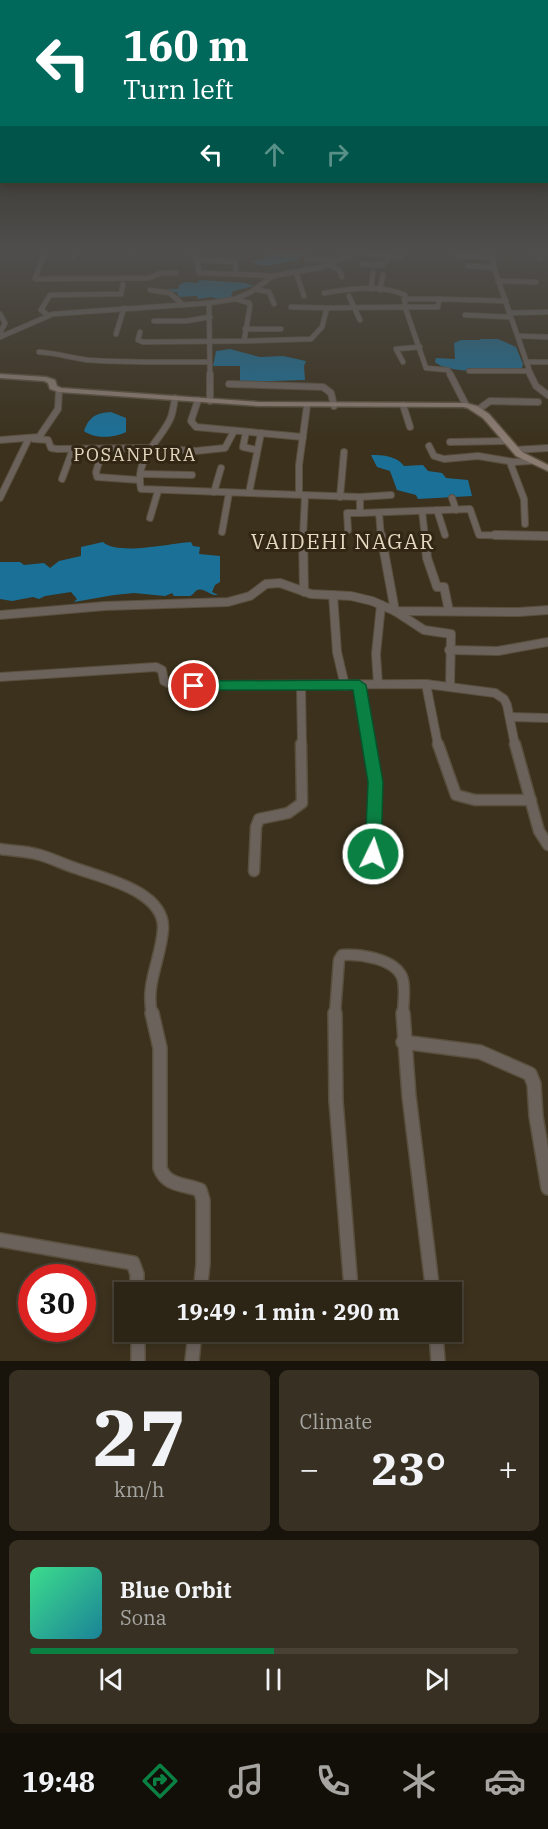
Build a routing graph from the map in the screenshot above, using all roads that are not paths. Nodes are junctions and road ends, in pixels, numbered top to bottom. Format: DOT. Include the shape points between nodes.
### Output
graph roads {
  1 [pos="45,313"];
  2 [pos="75,313"];
  3 [pos="123,313"];
  4 [pos="210,313"];
  5 [pos="248,313"];
  6 [pos="326,313"];
  7 [pos="356,313"];
  8 [pos="407,313"];
  9 [pos="541,313"];
  10 [pos="0,314"];
  11 [pos="48,315"];
  12 [pos="465,315"];
  13 [pos="510,315"];
  14 [pos="210,317"];
  15 [pos="360,320"];
  16 [pos="154,321"];
  17 [pos="245,329"];
  18 [pos="281,329"];
  19 [pos="140,332"];
  20 [pos="116,334"];
  21 [pos="0,335"];
  22 [pos="519,336"];
  23 [pos="548,337"];
  24 [pos="210,341"];
  25 [pos="244,341"];
  26 [pos="420,347"];
  27 [pos="39,352"];
  28 [pos="209,362"];
  29 [pos="526,362"];
  30 [pos="548,362"];
  31 [pos="403,363"];
  32 [pos="469,371"];
  33 [pos="529,371"];
  34 [pos="0,376"];
  35 [pos="229,384"];
  36 [pos="59,390"];
  37 [pos="548,395"];
  38 [pos="175,398"];
  39 [pos="198,400"];
  40 [pos="210,401"];
  41 [pos="538,402"];
  42 [pos="403,405"];
  43 [pos="466,405"];
  44 [pos="307,406"];
  45 [pos="334,406"];
  46 [pos="479,409"];
  47 [pos="410,427"];
  48 [pos="234,431"];
  49 [pos="246,432"];
  50 [pos="261,434"];
  51 [pos="303,437"];
  52 [pos="31,439"];
  53 [pos="0,440"];
  54 [pos="506,441"];
  55 [pos="450,442"];
  56 [pos="429,446"];
  57 [pos="103,448"];
  58 [pos="149,448"];
  59 [pos="548,448"];
  60 [pos="73,449"];
  61 [pos="258,450"];
  62 [pos="514,450"];
  63 [pos="344,452"];
  64 [pos="530,461"];
  65 [pos="514,462"];
  66 [pos="221,468"];
  67 [pos="548,468"];
  68 [pos="192,475"];
  69 [pos="140,477"];
  70 [pos="62,479"];
  71 [pos="158,491"];
  72 [pos="214,492"];
  73 [pos="229,493"];
  74 [pos="249,493"];
  75 [pos="302,495"];
  76 [pos="391,495"];
  77 [pos="340,497"];
  78 [pos="360,497"];
  79 [pos="0,498"];
  80 [pos="452,498"];
  81 [pos="437,510"];
  82 [pos="456,510"];
  83 [pos="422,511"];
  84 [pos="347,513"];
  85 [pos="360,513"];
  86 [pos="379,513"];
  87 [pos="150,518"];
  88 [pos="525,524"];
  89 [pos="348,530"];
  90 [pos="222,532"];
  91 [pos="445,535"];
  92 [pos="548,536"];
  93 [pos="304,592"];
  94 [pos="333,595"];
  95 [pos="381,604"];
  96 [pos="548,609"];
  97 [pos="395,611"];
  98 [pos="449,611"];
  99 [pos="0,615"];
  100 [pos="548,642"];
  101 [pos="449,650"];
  102 [pos="0,677"];
  103 [pos="378,684"];
  104 [pos="426,684"];
  105 [pos="359,685"];
  106 [pos="301,686"];
  107 [pos="345,686"];
  108 [pos="450,686"];
  109 [pos="511,717"];
  110 [pos="548,718"];
  111 [pos="531,800"];
  112 [pos="548,845"];
  113 [pos="0,849"];
  114 [pos="373,854"];
  115 [pos="255,871"];
  116 [pos="403,1042"];
  117 [pos="548,1188"];
  118 [pos="0,1240"];
  119 [pos="137,1282"];
  120 [pos="201,1282"];
  121 [pos="351,1282"];
  122 [pos="432,1282"];
  123 [pos="138,1342"];
  124 [pos="194,1342"];
  125 [pos="437,1342"];
  126 [pos="138,1361"];
  127 [pos="192,1361"];
  128 [pos="438,1361"];
  1 -- 11 [label="street"];
  2 -- 11 [label="street"];
  3 -- 20 [label="street"];
  4 -- 14 [label="street"];
  5 -- 17 [label="street"];
  6 -- 25 [label="street" via="322,327 311,339"];
  7 -- 15 [label="street"];
  8 -- 26 [label="street"];
  9 -- 13 [label="street"];
  10 -- 21 [label="street" via="5,323"];
  11 -- 21 [label="street" via="21,330"];
  12 -- 13 [label="street"];
  13 -- 22 [label="street"];
  14 -- 16 [label="street"];
  14 -- 24 [label="street"];
  17 -- 18 [label="street"];
  17 -- 25 [label="street"];
  19 -- 24 [label="street" via="138,340 143,342"];
  22 -- 23 [label="street"];
  22 -- 29 [label="street"];
  24 -- 25 [label="street"];
  24 -- 28 [label="street"];
  26 -- 31 [label="street" via="396,349"];
  26 -- 43 [label="street" via="426,368 448,370"];
  27 -- 28 [label="street" via="119,362"];
  28 -- 40 [label="street"];
  29 -- 30 [label="street"];
  29 -- 33 [label="street"];
  32 -- 33 [label="street"];
  33 -- 37 [label="street" via="536,386"];
  34 -- 36 [label="main road" via="46,379"];
  35 -- 45 [label="street" via="323,387 331,393"];
  36 -- 38 [label="main road"];
  36 -- 52 [label="street" via="58,409 39,436"];
  38 -- 39 [label="main road"];
  38 -- 58 [label="street" via="171,418"];
  39 -- 40 [label="main road"];
  39 -- 48 [label="street" via="193,425"];
  40 -- 44 [label="main road"];
  41 -- 46 [label="street" via="490,401"];
  42 -- 43 [label="main road"];
  42 -- 45 [label="main road"];
  42 -- 47 [label="street"];
  43 -- 46 [label="main road"];
  44 -- 45 [label="main road"];
  44 -- 51 [label="street"];
  46 -- 54 [label="main road"];
  48 -- 49 [label="street"];
  48 -- 58 [label="street" via="223,448"];
  49 -- 50 [label="street"];
  49 -- 61 [label="street" via="243,447"];
  50 -- 51 [label="street"];
  50 -- 61 [label="street"];
  51 -- 75 [label="street" via="299,465"];
  52 -- 53 [label="street"];
  52 -- 60 [label="street" via="48,440 53,448"];
  52 -- 79 [label="street"];
  54 -- 55 [label="street"];
  54 -- 62 [label="main road"];
  56 -- 65 [label="street" via="439,459 478,456"];
  57 -- 58 [label="street"];
  57 -- 60 [label="street"];
  57 -- 69 [label="street" via="97,477"];
  58 -- 69 [label="street"];
  59 -- 62 [label="street"];
  60 -- 70 [label="street"];
  61 -- 74 [label="street"];
  62 -- 64 [label="main road"];
  63 -- 77 [label="street"];
  64 -- 65 [label="street"];
  64 -- 67 [label="main road"];
  65 -- 88 [label="street" via="511,465 524,499"];
  66 -- 72 [label="street"];
  68 -- 69 [label="street"];
  69 -- 71 [label="street" via="141,489"];
  71 -- 72 [label="street"];
  71 -- 87 [label="street"];
  72 -- 73 [label="street"];
  73 -- 74 [label="street"];
  73 -- 90 [label="street"];
  74 -- 75 [label="street"];
  75 -- 77 [label="street"];
  75 -- 93 [label="street"];
  76 -- 78 [label="street"];
  77 -- 78 [label="street"];
  78 -- 85 [label="street"];
  80 -- 82 [label="street"];
  81 -- 82 [label="street"];
  81 -- 83 [label="street"];
  81 -- 91 [label="street"];
  82 -- 92 [label="street" via="470,509 478,535"];
  83 -- 86 [label="street"];
  83 -- 98 [label="street" via="428,558 437,587 444,587"];
  84 -- 85 [label="street"];
  84 -- 89 [label="street"];
  85 -- 86 [label="street"];
  86 -- 97 [label="street"];
  93 -- 94 [label="street"];
  93 -- 99 [label="street" via="272,583 250,596 228,602 105,606"];
  94 -- 95 [label="street"];
  94 -- 107 [label="street" via="337,652"];
  95 -- 97 [label="street"];
  95 -- 103 [label="street" via="376,654"];
  96 -- 98 [label="street"];
  97 -- 98 [label="street"];
  97 -- 101 [label="street" via="424,630 451,634"];
  100 -- 101 [label="street" via="498,651"];
  101 -- 108 [label="street"];
  102 -- 106 [label="street" via="156,667 172,686"];
  103 -- 104 [label="street"];
  103 -- 105 [label="street"];
  104 -- 108 [label="street"];
  104 -- 111 [label="street" via="439,748 456,795 475,800"];
  105 -- 107 [label="street"];
  105 -- 114 [label="street" via="375,782"];
  106 -- 107 [label="street"];
  106 -- 115 [label="street" via="302,803 286,814 259,819"];
  108 -- 109 [label="street" via="495,693 504,699"];
  109 -- 110 [label="street"];
  109 -- 111 [label="street" via="520,769"];
  111 -- 112 [label="street" via="539,831"];
  113 -- 120 [label="street" via="41,854 105,877 142,893 162,914 165,921 149,1001 160,1048 160,1168 166,1181 200,1190"];
  116 -- 117 [label="street" via="480,1052 530,1074"];
  116 -- 121 [label="street" via="400,972 388,964 342,955 334,1018 336,1101"];
  116 -- 122 [label="street"];
  118 -- 119 [label="street" via="124,1260 133,1263"];
  123 -- 126 [label="street"];
  124 -- 127 [label="street"];
  125 -- 128 [label="street"];
}
